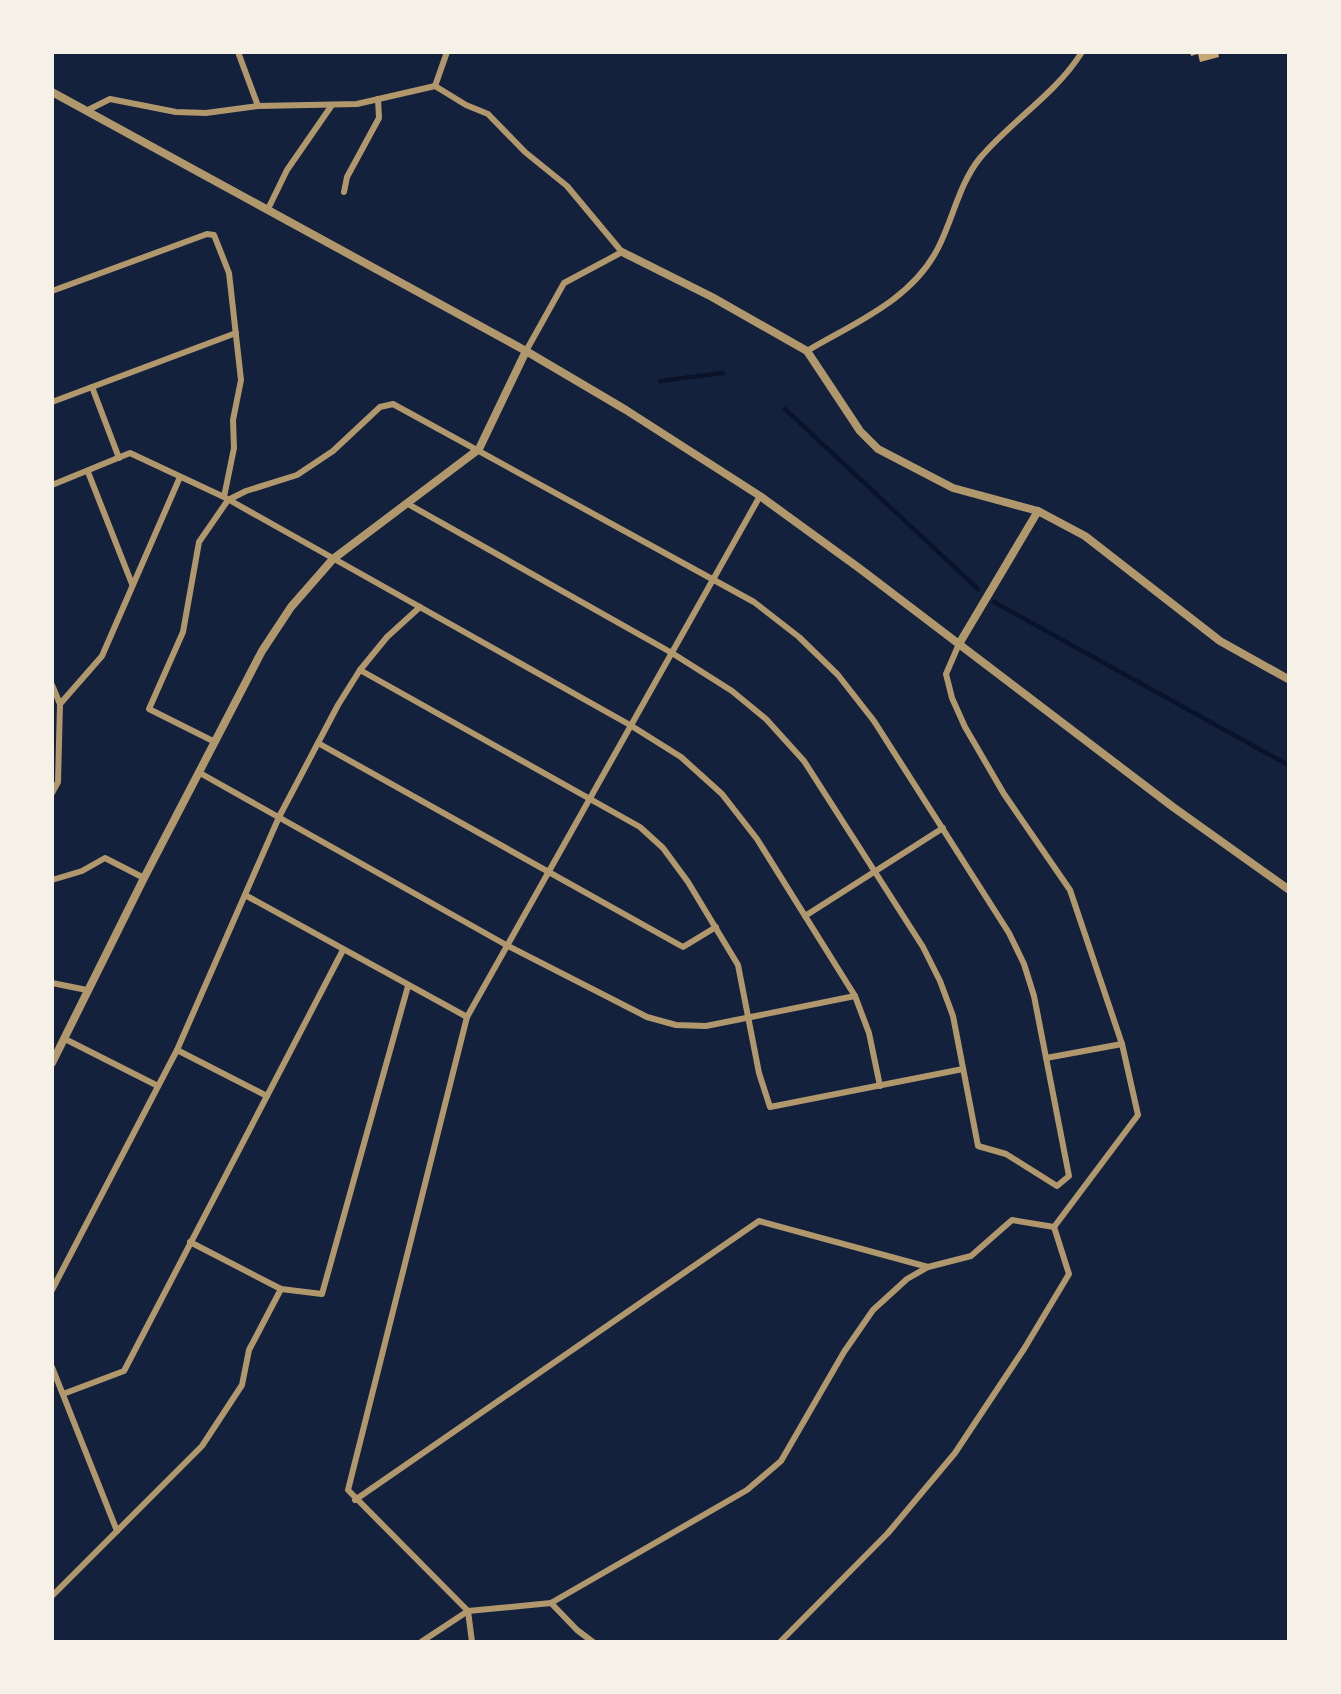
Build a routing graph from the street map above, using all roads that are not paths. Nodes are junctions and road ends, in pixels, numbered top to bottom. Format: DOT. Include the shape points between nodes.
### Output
graph roads {
  1 [pos="238,52"];
  2 [pos="447,52"];
  3 [pos="1082,52"];
  4 [pos="435,86"];
  5 [pos="52,92"];
  6 [pos="378,99"];
  7 [pos="332,105"];
  8 [pos="258,106"];
  9 [pos="88,110"];
  10 [pos="344,192"];
  11 [pos="268,209"];
  12 [pos="622,252"];
  13 [pos="52,291"];
  14 [pos="236,333"];
  15 [pos="526,351"];
  16 [pos="807,351"];
  17 [pos="92,387"];
  18 [pos="52,402"];
  19 [pos="479,449"];
  20 [pos="119,458"];
  21 [pos="88,472"];
  22 [pos="180,477"];
  23 [pos="52,485"];
  24 [pos="760,496"];
  25 [pos="226,499"];
  26 [pos="408,504"];
  27 [pos="1038,511"];
  28 [pos="333,559"];
  29 [pos="711,580"];
  30 [pos="132,584"];
  31 [pos="420,607"];
  32 [pos="959,644"];
  33 [pos="672,653"];
  34 [pos="360,670"];
  35 [pos="1288,679"];
  36 [pos="52,686"];
  37 [pos="60,704"];
  38 [pos="630,725"];
  39 [pos="215,742"];
  40 [pos="318,743"];
  41 [pos="200,773"];
  42 [pos="52,793"];
  43 [pos="589,799"];
  44 [pos="279,817"];
  45 [pos="943,828"];
  46 [pos="874,871"];
  47 [pos="549,873"];
  48 [pos="144,878"];
  49 [pos="52,880"];
  50 [pos="1288,889"];
  51 [pos="245,896"];
  52 [pos="806,916"];
  53 [pos="716,927"];
  54 [pos="508,946"];
  55 [pos="343,950"];
  56 [pos="52,983"];
  57 [pos="408,987"];
  58 [pos="87,990"];
  59 [pos="855,996"];
  60 [pos="467,1017"];
  61 [pos="749,1018"];
  62 [pos="65,1039"];
  63 [pos="1122,1044"];
  64 [pos="177,1050"];
  65 [pos="1046,1058"];
  66 [pos="52,1063"];
  67 [pos="963,1069"];
  68 [pos="158,1086"];
  69 [pos="880,1086"];
  70 [pos="267,1096"];
  71 [pos="1054,1227"];
  72 [pos="190,1242"];
  73 [pos="928,1267"];
  74 [pos="280,1288"];
  75 [pos="52,1290"];
  76 [pos="52,1367"];
  77 [pos="63,1394"];
  78 [pos="355,1500"];
  79 [pos="117,1531"];
  80 [pos="52,1596"];
  81 [pos="551,1603"];
  82 [pos="468,1611"];
  83 [pos="421,1641"];
  84 [pos="472,1641"];
  85 [pos="593,1641"];
  86 [pos="780,1641"];
  1 -- 8 [label="street"];
  2 -- 4 [label="street"];
  3 -- 16 [label="street" via="1066,77 982,155 970,171 937,251 914,281 896,299"];
  4 -- 6 [label="street"];
  4 -- 12 [label="street" via="488,114 525,152 567,186"];
  5 -- 9 [label="street"];
  6 -- 7 [label="street"];
  6 -- 10 [label="street" via="379,118 347,177"];
  7 -- 8 [label="street"];
  7 -- 11 [label="street" via="287,170"];
  8 -- 9 [label="street" via="206,113 176,112 110,99"];
  9 -- 11 [label="street"];
  11 -- 15 [label="street"];
  12 -- 15 [label="street" via="564,283"];
  12 -- 16 [label="street"];
  13 -- 14 [label="street" via="207,234 214,235 229,273"];
  14 -- 17 [label="street"];
  14 -- 25 [label="street" via="242,380 233,420 234,448"];
  15 -- 19 [label="street"];
  15 -- 24 [label="street"];
  16 -- 27 [label="street" via="860,431 878,449 953,488"];
  17 -- 18 [label="street"];
  17 -- 20 [label="street"];
  19 -- 25 [label="street" via="393,404 380,406 333,451 297,475"];
  19 -- 26 [label="street"];
  19 -- 29 [label="street"];
  20 -- 21 [label="street"];
  20 -- 22 [label="street" via="130,453"];
  21 -- 23 [label="street"];
  21 -- 30 [label="street"];
  22 -- 25 [label="street"];
  22 -- 30 [label="street"];
  24 -- 29 [label="street"];
  24 -- 32 [label="street"];
  25 -- 28 [label="street"];
  25 -- 39 [label="street" via="199,542 183,632 149,709"];
  26 -- 28 [label="street"];
  26 -- 33 [label="street"];
  27 -- 32 [label="street"];
  27 -- 35 [label="street" via="1085,536 1220,641"];
  28 -- 31 [label="street"];
  28 -- 39 [label="street" via="291,607 262,651"];
  29 -- 33 [label="street"];
  29 -- 45 [label="street" via="754,602 799,637 838,675 874,721"];
  30 -- 37 [label="street" via="102,656"];
  31 -- 34 [label="street" via="387,637"];
  31 -- 38 [label="street"];
  32 -- 50 [label="street"];
  32 -- 63 [label="street" via="946,674 952,698 1004,794 1070,890"];
  33 -- 38 [label="street"];
  33 -- 46 [label="street" via="732,691 766,719 804,761"];
  34 -- 40 [label="street"];
  34 -- 43 [label="street"];
  36 -- 37 [label="street"];
  37 -- 42 [label="street" via="58,782"];
  38 -- 43 [label="street"];
  38 -- 52 [label="street" via="681,757 722,794 757,839"];
  39 -- 41 [label="street"];
  40 -- 44 [label="street"];
  40 -- 47 [label="street"];
  41 -- 44 [label="street"];
  41 -- 48 [label="street"];
  43 -- 47 [label="street"];
  43 -- 53 [label="street" via="640,827 663,848"];
  44 -- 51 [label="street"];
  44 -- 54 [label="street"];
  45 -- 46 [label="street"];
  45 -- 65 [label="street" via="1024,964"];
  46 -- 52 [label="street"];
  46 -- 67 [label="street" via="940,981 953,1016"];
  47 -- 53 [label="street" via="683,947"];
  47 -- 54 [label="street"];
  48 -- 49 [label="street" via="105,858 82,871"];
  48 -- 58 [label="street"];
  51 -- 55 [label="street"];
  51 -- 64 [label="street"];
  52 -- 59 [label="street"];
  53 -- 61 [label="street" via="738,965"];
  54 -- 60 [label="street"];
  54 -- 61 [label="street" via="647,1017 676,1025 706,1026"];
  55 -- 57 [label="street"];
  55 -- 70 [label="street"];
  56 -- 58 [label="street"];
  57 -- 60 [label="street"];
  57 -- 74 [label="street" via="322,1294"];
  58 -- 62 [label="street"];
  59 -- 61 [label="street"];
  59 -- 69 [label="street" via="869,1033"];
  60 -- 78 [label="street" via="348,1490"];
  61 -- 69 [label="street" via="770,1107"];
  62 -- 66 [label="street"];
  62 -- 68 [label="street"];
  63 -- 65 [label="street"];
  63 -- 71 [label="street" via="1138,1115"];
  64 -- 68 [label="street"];
  64 -- 70 [label="street"];
  65 -- 67 [label="street" via="1069,1176 1057,1186 1006,1154 978,1146"];
  67 -- 69 [label="street"];
  68 -- 75 [label="street"];
  70 -- 72 [label="street"];
  71 -- 73 [label="street" via="1012,1220 971,1256"];
  71 -- 86 [label="street" via="1069,1275 1024,1349 955,1453 888,1533"];
  72 -- 74 [label="street"];
  72 -- 77 [label="street" via="124,1371"];
  73 -- 78 [label="street" via="759,1221"];
  73 -- 81 [label="street" via="907,1279 873,1310 781,1461 747,1490"];
  74 -- 79 [label="street" via="249,1350 242,1385 202,1446"];
  76 -- 77 [label="street"];
  77 -- 79 [label="street"];
  78 -- 82 [label="street"];
  79 -- 80 [label="street"];
  81 -- 82 [label="street"];
  81 -- 85 [label="street"];
  82 -- 83 [label="street"];
  82 -- 84 [label="street"];
}
